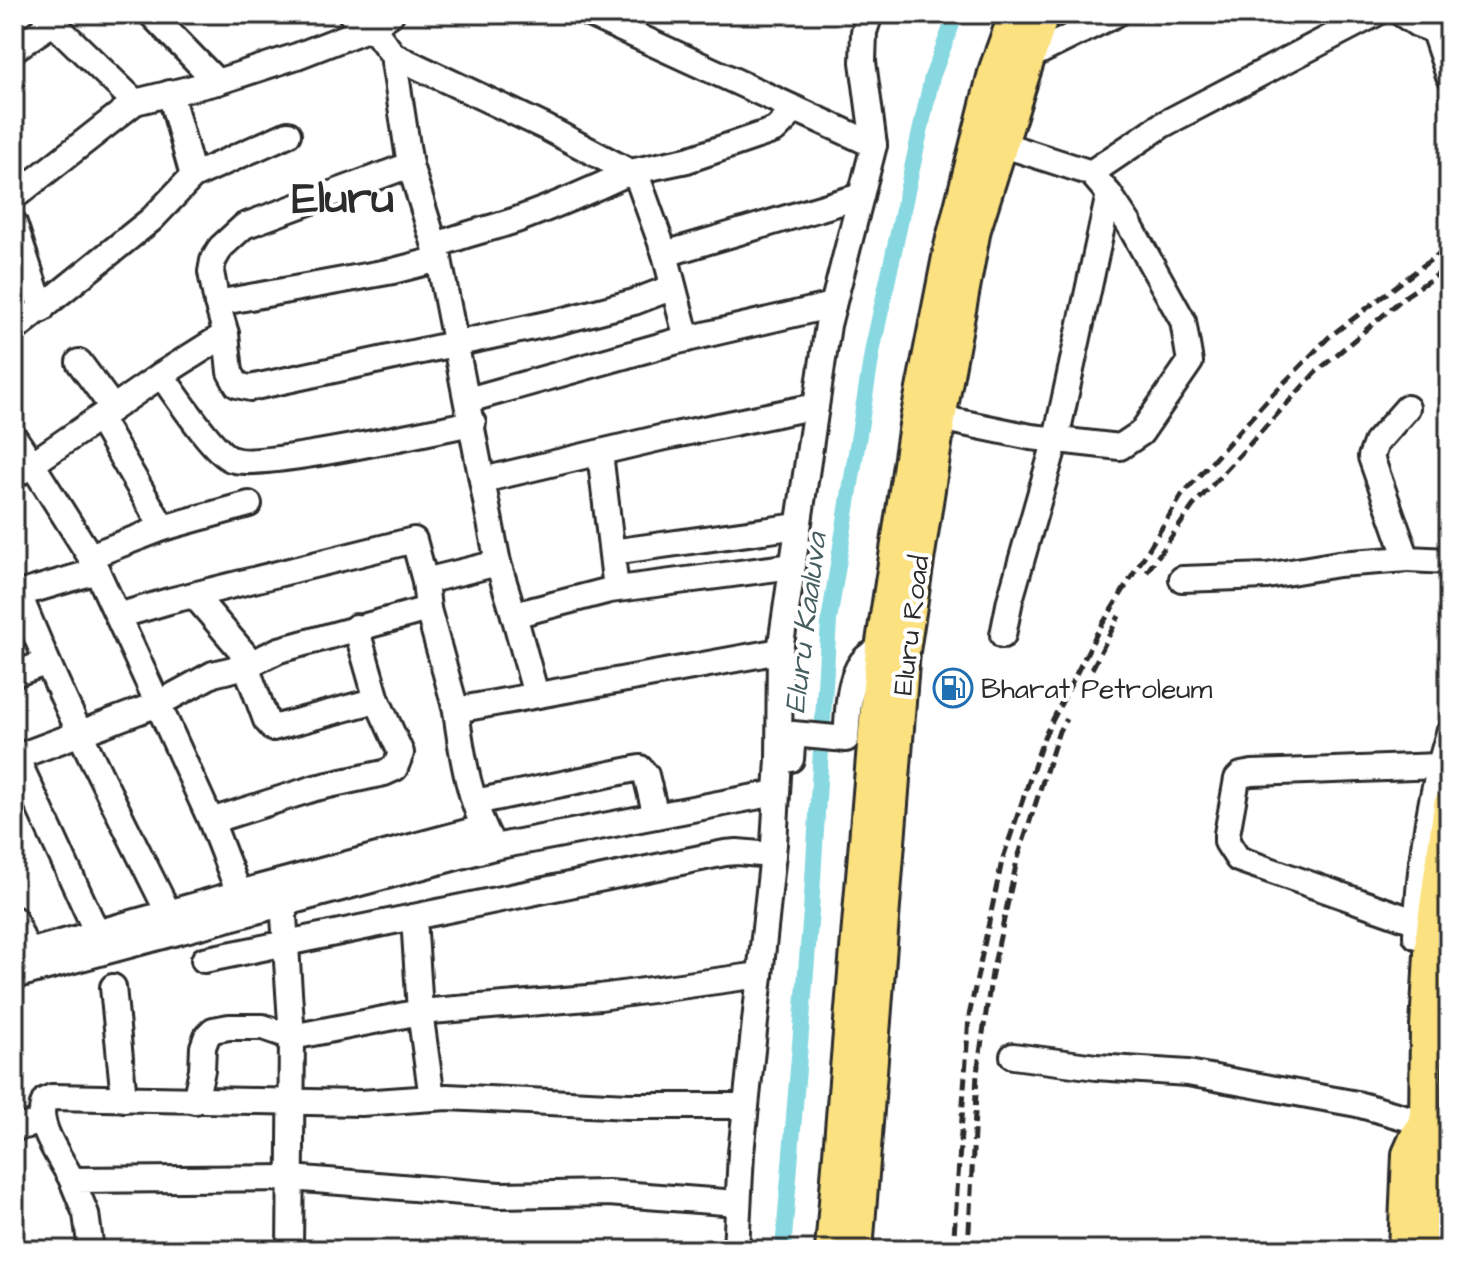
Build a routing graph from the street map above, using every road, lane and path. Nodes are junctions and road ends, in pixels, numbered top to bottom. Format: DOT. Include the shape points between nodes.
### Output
graph roads {
  1 [pos="151,14"];
  2 [pos="589,14"];
  3 [pos="1015,14"];
  4 [pos="1043,14"];
  5 [pos="1116,14"];
  6 [pos="1375,14"];
  7 [pos="1402,14"];
  8 [pos="53,17"];
  9 [pos="371,18"];
  10 [pos="1430,22"];
  11 [pos="867,23"];
  12 [pos="14,49"];
  13 [pos="393,55"];
  14 [pos="1027,58"];
  15 [pos="1449,76"];
  16 [pos="217,82"];
  17 [pos="170,93"];
  18 [pos="135,102"];
  19 [pos="795,110"];
  20 [pos="288,134"];
  21 [pos="1001,144"];
  22 [pos="874,145"];
  23 [pos="410,165"];
  24 [pos="630,172"];
  25 [pos="1091,173"];
  26 [pos="193,176"];
  27 [pos="1109,194"];
  28 [pos="861,196"];
  29 [pos="14,197"];
  30 [pos="14,223"];
  31 [pos="437,252"];
  32 [pos="665,254"];
  33 [pos="673,287"];
  34 [pos="217,303"];
  35 [pos="833,305"];
  36 [pos="42,309"];
  37 [pos="14,330"];
  38 [pos="226,334"];
  39 [pos="687,339"];
  40 [pos="454,345"];
  41 [pos="79,362"];
  42 [pos="161,375"];
  43 [pos="816,406"];
  44 [pos="1407,408"];
  45 [pos="470,411"];
  46 [pos="106,413"];
  47 [pos="940,418"];
  48 [pos="14,437"];
  49 [pos="1056,439"];
  50 [pos="600,453"];
  51 [pos="23,470"];
  52 [pos="483,480"];
  53 [pos="249,504"];
  54 [pos="798,526"];
  55 [pos="163,528"];
  56 [pos="612,552"];
  57 [pos="1407,559"];
  58 [pos="1449,561"];
  59 [pos="498,563"];
  60 [pos="93,564"];
  61 [pos="793,566"];
  62 [pos="1182,579"];
  63 [pos="425,581"];
  64 [pos="616,589"];
  65 [pos="16,593"];
  66 [pos="194,595"];
  67 [pos="428,609"];
  68 [pos="514,615"];
  69 [pos="118,616"];
  70 [pos="356,627"];
  71 [pos="1003,635"];
  72 [pos="893,650"];
  73 [pos="780,651"];
  74 [pos="46,663"];
  75 [pos="246,666"];
  76 [pos="14,674"];
  77 [pos="536,695"];
  78 [pos="377,700"];
  79 [pos="158,704"];
  80 [pos="456,710"];
  81 [pos="79,732"];
  82 [pos="1449,733"];
  83 [pos="15,757"];
  84 [pos="785,759"];
  85 [pos="1439,766"];
  86 [pos="475,802"];
  87 [pos="775,804"];
  88 [pos="1449,805"];
  89 [pos="656,816"];
  90 [pos="211,821"];
  91 [pos="488,837"];
  92 [pos="773,850"];
  93 [pos="243,902"];
  94 [pos="168,912"];
  95 [pos="414,917"];
  96 [pos="14,919"];
  97 [pos="285,922"];
  98 [pos="1417,922"];
  99 [pos="102,942"];
  100 [pos="204,960"];
  101 [pos="23,964"];
  102 [pos="760,975"];
  103 [pos="113,987"];
  104 [pos="420,1012"];
  105 [pos="1438,1018"];
  106 [pos="292,1037"];
  107 [pos="1013,1056"];
  108 [pos="432,1098"];
  109 [pos="124,1099"];
  110 [pos="291,1100"];
  111 [pos="195,1101"];
  112 [pos="746,1106"];
  113 [pos="43,1122"];
  114 [pos="1425,1123"];
  115 [pos="14,1128"];
  116 [pos="291,1178"];
  117 [pos="72,1180"];
  118 [pos="1442,1194"];
  119 [pos="737,1203"];
  120 [pos="91,1250"];
  121 [pos="290,1250"];
  122 [pos="736,1250"];
  123 [pos="831,1250"];
  124 [pos="857,1250"];
  125 [pos="1404,1250"];
  126 [pos="1432,1250"];
  1 -- 16 [label="street"];
  2 -- 19 [label="street"];
  3 -- 72 [label="main road, Eluru Road" via="995,69 950,247 915,425"];
  4 -- 14 [label="main road, Eluru Road"];
  5 -- 14 [label="street"];
  6 -- 25 [label="street" via="1162,125"];
  7 -- 10 [label="street" via="1417,24"];
  8 -- 12 [label="street"];
  8 -- 18 [label="street"];
  9 -- 13 [label="street"];
  9 -- 16 [label="street" via="297,56"];
  10 -- 15 [label="street"];
  11 -- 22 [label="street" via="863,62"];
  13 -- 23 [label="street"];
  13 -- 24 [label="street"];
  14 -- 21 [label="main road, Eluru Road"];
  16 -- 17 [label="street"];
  17 -- 18 [label="street"];
  17 -- 26 [label="street"];
  18 -- 29 [label="street"];
  19 -- 22 [label="street"];
  19 -- 24 [label="street" via="775,130 687,160"];
  20 -- 26 [label="street"];
  21 -- 25 [label="street"];
  21 -- 47 [label="main road, Eluru Road" via="975,229"];
  22 -- 28 [label="street"];
  23 -- 31 [label="street"];
  23 -- 34 [label="street" via="244,226 213,261"];
  24 -- 31 [label="street" via="583,195 463,234"];
  24 -- 32 [label="street" via="639,182"];
  25 -- 27 [label="street"];
  26 -- 36 [label="street" via="152,219"];
  27 -- 49 [label="street"];
  27 -- 49 [label="street" via="1183,321 1190,362 1131,441 1120,447"];
  28 -- 32 [label="street"];
  28 -- 35 [label="street"];
  30 -- 36 [label="street"];
  31 -- 34 [label="street" via="393,271"];
  31 -- 40 [label="street"];
  32 -- 33 [label="street"];
  33 -- 39 [label="street"];
  33 -- 40 [label="street" via="619,306"];
  34 -- 38 [label="street"];
  35 -- 39 [label="street"];
  35 -- 43 [label="street"];
  36 -- 37 [label="street"];
  38 -- 40 [label="street" via="230,372 237,385 250,388"];
  38 -- 42 [label="street"];
  39 -- 45 [label="street"];
  40 -- 45 [label="street"];
  41 -- 46 [label="street"];
  42 -- 45 [label="street" via="214,446 231,460 315,453"];
  42 -- 46 [label="street"];
  43 -- 50 [label="street"];
  43 -- 54 [label="street"];
  44 -- 57 [label="street" via="1376,443 1371,457"];
  45 -- 52 [label="street"];
  46 -- 51 [label="street"];
  46 -- 55 [label="street"];
  47 -- 49 [label="street"];
  47 -- 72 [label="main road, Eluru Road"];
  48 -- 51 [label="street"];
  49 -- 71 [label="street"];
  50 -- 52 [label="street"];
  50 -- 56 [label="street"];
  51 -- 60 [label="street"];
  52 -- 59 [label="street"];
  53 -- 55 [label="street"];
  54 -- 56 [label="street"];
  54 -- 61 [label="street"];
  55 -- 60 [label="street"];
  56 -- 64 [label="street"];
  57 -- 58 [label="street"];
  57 -- 62 [label="street" via="1267,576"];
  59 -- 63 [label="street"];
  59 -- 68 [label="street"];
  60 -- 65 [label="street"];
  60 -- 69 [label="street"];
  61 -- 64 [label="street"];
  61 -- 73 [label="street"];
  63 -- 66 [label="street" via="414,540"];
  63 -- 67 [label="street"];
  64 -- 68 [label="street"];
  65 -- 74 [label="street"];
  66 -- 69 [label="street"];
  66 -- 75 [label="street" via="247,657"];
  67 -- 70 [label="street"];
  67 -- 80 [label="street"];
  68 -- 77 [label="street"];
  69 -- 79 [label="street"];
  70 -- 75 [label="street" via="279,650"];
  70 -- 78 [label="street"];
  72 -- 84 [label="street" via="864,659 855,671 846,739 793,734"];
  72 -- 123 [label="main road, Eluru Road"];
  72 -- 124 [label="main road, Eluru Road"];
  73 -- 77 [label="street"];
  73 -- 84 [label="street"];
  74 -- 76 [label="street"];
  74 -- 81 [label="street"];
  75 -- 78 [label="street" via="273,728"];
  75 -- 79 [label="street" via="213,674"];
  77 -- 80 [label="street"];
  78 -- 90 [label="street" via="401,753 395,768"];
  79 -- 81 [label="street"];
  79 -- 90 [label="street"];
  80 -- 86 [label="street" via="462,759"];
  81 -- 83 [label="street"];
  81 -- 94 [label="street"];
  82 -- 85 [label="street"];
  83 -- 99 [label="street"];
  84 -- 87 [label="street"];
  85 -- 98 [label="street"];
  85 -- 98 [label="street" via="1241,775 1227,834 1238,859"];
  86 -- 89 [label="street" via="640,768"];
  86 -- 91 [label="street"];
  87 -- 89 [label="street"];
  87 -- 92 [label="street"];
  88 -- 105 [label="main road" via="1431,936"];
  89 -- 91 [label="street"];
  90 -- 93 [label="street"];
  91 -- 93 [label="street"];
  91 -- 97 [label="street"];
  92 -- 95 [label="street" via="725,853"];
  92 -- 102 [label="street"];
  93 -- 94 [label="street"];
  93 -- 97 [label="street"];
  93 -- 99 [label="street"];
  94 -- 99 [label="street"];
  95 -- 97 [label="street"];
  95 -- 104 [label="street"];
  96 -- 101 [label="street"];
  97 -- 100 [label="street"];
  97 -- 106 [label="street"];
  98 -- 105 [label="street" via="1414,1007"];
  99 -- 101 [label="street"];
  102 -- 104 [label="street" via="600,997"];
  102 -- 112 [label="street"];
  103 -- 109 [label="street"];
  104 -- 106 [label="street"];
  104 -- 108 [label="street"];
  105 -- 114 [label="main road"];
  106 -- 110 [label="street"];
  106 -- 111 [label="street" via="263,1027 213,1030 203,1047"];
  107 -- 114 [label="street" via="1188,1073 1357,1104"];
  108 -- 110 [label="street"];
  108 -- 112 [label="street"];
  109 -- 111 [label="street"];
  109 -- 113 [label="street" via="52,1097 41,1108"];
  110 -- 111 [label="street"];
  110 -- 116 [label="street"];
  112 -- 119 [label="street"];
  113 -- 115 [label="street"];
  113 -- 117 [label="street"];
  114 -- 118 [label="main road" via="1436,1140"];
  114 -- 125 [label="main road" via="1408,1154"];
  116 -- 117 [label="street"];
  116 -- 119 [label="street" via="499,1195 608,1193"];
  116 -- 121 [label="street"];
  117 -- 120 [label="street" via="86,1214"];
  118 -- 126 [label="main road"];
  119 -- 122 [label="street"];
}
